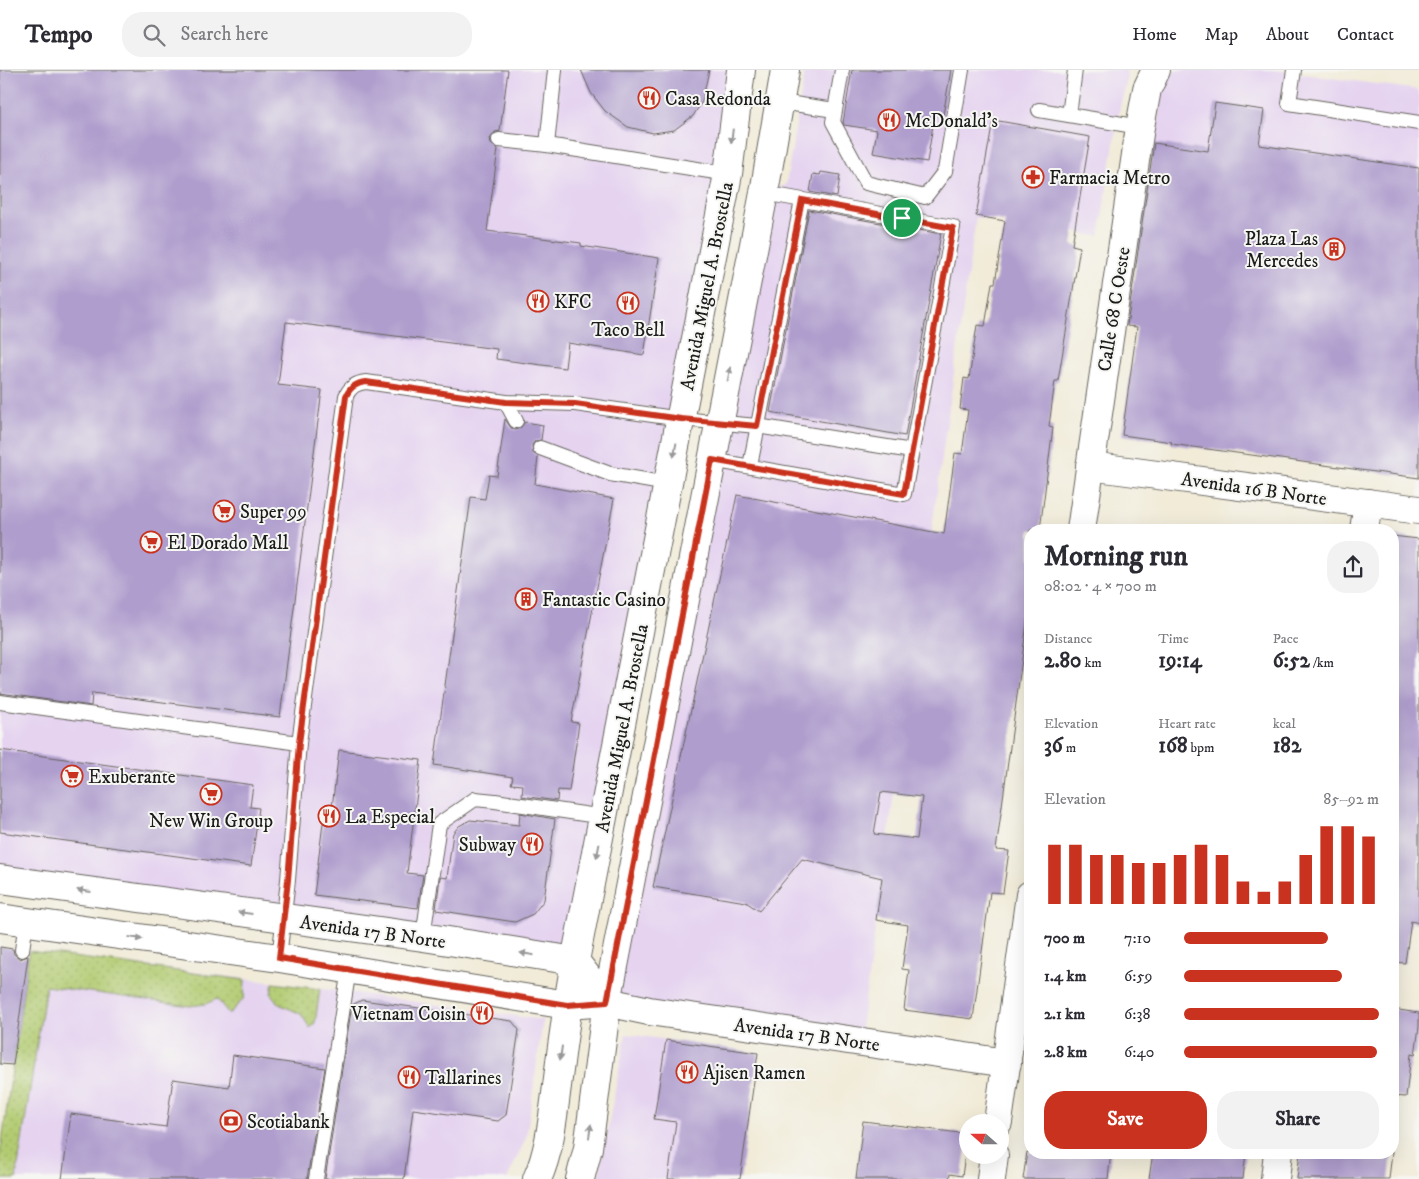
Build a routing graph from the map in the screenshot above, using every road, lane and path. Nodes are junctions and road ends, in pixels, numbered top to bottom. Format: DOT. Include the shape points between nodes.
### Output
graph roads {
  1 [pos="555,70"];
  2 [pos="741,70"];
  3 [pos="785,70"];
  4 [pos="842,70"];
  5 [pos="962,70"];
  6 [pos="1075,70"];
  7 [pos="1294,70"];
  8 [pos="1147,76"];
  9 [pos="780,102"];
  10 [pos="835,110"];
  11 [pos="1039,110"];
  12 [pos="1069,115"];
  13 [pos="1419,123"];
  14 [pos="1140,127"];
  15 [pos="499,140"];
  16 [pos="547,145"];
  17 [pos="728,174"];
  18 [pos="764,193"];
  19 [pos="802,200"];
  20 [pos="506,402"];
  21 [pos="681,419"];
  22 [pos="516,421"];
  23 [pos="719,422"];
  24 [pos="757,426"];
  25 [pos="540,448"];
  26 [pos="912,451"];
  27 [pos="712,460"];
  28 [pos="750,466"];
  29 [pos="1090,466"];
  30 [pos="668,484"];
  31 [pos="1368,503"];
  32 [pos="1419,510"];
  33 [pos="1082,524"];
  34 [pos="1365,524"];
  35 [pos="645,606"];
  36 [pos="684,612"];
  37 [pos="0,702"];
  38 [pos="299,743"];
  39 [pos="604,817"];
  40 [pos="0,879"];
  41 [pos="0,918"];
  42 [pos="284,919"];
  43 [pos="26,922"];
  44 [pos="423,937"];
  45 [pos="1024,939"];
  46 [pos="22,950"];
  47 [pos="279,958"];
  48 [pos="576,961"];
  49 [pos="349,969"];
  50 [pos="607,1002"];
  51 [pos="567,1005"];
  52 [pos="1007,1063"];
  53 [pos="999,1114"];
  54 [pos="1277,1159"];
  55 [pos="993,1164"];
  56 [pos="316,1179"];
  57 [pos="537,1179"];
  58 [pos="580,1179"];
  59 [pos="991,1179"];
  60 [pos="1275,1179"];
  1 -- 16 [label="lane"];
  2 -- 17 [label="street, Avenida Miguel A. Brostella, one-way"];
  3 -- 9 [label="street, Avenida Miguel A. Brostella"];
  4 -- 10 [label="lane"];
  5 -- 10 [label="lane" via="945,171 925,197 866,183 833,122"];
  6 -- 12 [label="lane"];
  7 -- 13 [label="lane" via="1289,103"];
  8 -- 14 [label="street, Calle 68 C Oeste"];
  9 -- 10 [label="lane"];
  9 -- 18 [label="street, Avenida Miguel A. Brostella"];
  11 -- 12 [label="lane"];
  12 -- 14 [label="lane"];
  14 -- 29 [label="street, Calle 68 C Oeste"];
  15 -- 16 [label="lane"];
  16 -- 17 [label="lane"];
  17 -- 21 [label="street, Avenida Miguel A. Brostella"];
  18 -- 19 [label="lane"];
  23 -- 18 [label="street, Avenida Miguel A. Brostella, one-way"];
  19 -- 24 [label="lane"];
  19 -- 26 [label="lane" via="953,228"];
  20 -- 21 [label="lane" via="575,404"];
  20 -- 22 [label="lane"];
  20 -- 38 [label="lane" via="366,382 358,382 349,390"];
  21 -- 23 [label="lane"];
  21 -- 30 [label="street, Avenida Miguel A. Brostella, one-way"];
  23 -- 24 [label="lane"];
  23 -- 27 [label="street, Avenida Miguel A. Brostella"];
  24 -- 26 [label="lane"];
  24 -- 28 [label="lane"];
  25 -- 30 [label="lane" via="610,474"];
  26 -- 28 [label="lane" via="904,494"];
  27 -- 28 [label="lane"];
  27 -- 36 [label="street, Avenida Miguel A. Brostella"];
  29 -- 31 [label="street, Avenida 16 B Norte"];
  29 -- 33 [label="street, Calle 68 C Oeste"];
  30 -- 35 [label="street, Avenida Miguel A. Brostella"];
  31 -- 32 [label="street, Avenida 16 B Norte"];
  31 -- 34 [label="street"];
  35 -- 36 [label="street"];
  35 -- 39 [label="street, Avenida Miguel A. Brostella"];
  36 -- 50 [label="street, Avenida Miguel A. Brostella"];
  37 -- 38 [label="lane"];
  38 -- 42 [label="lane"];
  39 -- 44 [label="lane" via="475,799 439,824"];
  39 -- 48 [label="street, Avenida Miguel A. Brostella, one-way"];
  42 -- 40 [label="street, Avenida 17 B Norte, one-way"];
  41 -- 43 [label="street, Avenida 17 B Norte"];
  42 -- 44 [label="street, Avenida 17 B Norte"];
  42 -- 47 [label="lane"];
  43 -- 46 [label="lane"];
  43 -- 47 [label="street, Avenida 17 B Norte, one-way"];
  48 -- 44 [label="street, Avenida 17 B Norte, one-way"];
  45 -- 52 [label="street"];
  47 -- 49 [label="street, Avenida 17 B Norte"];
  48 -- 50 [label="street"];
  48 -- 51 [label="street, Avenida Miguel A. Brostella"];
  49 -- 51 [label="street, Avenida 17 B Norte"];
  49 -- 56 [label="lane"];
  50 -- 51 [label="street, Avenida 17 B Norte"];
  50 -- 52 [label="street, Avenida 17 B Norte" via="649,1011"];
  58 -- 50 [label="street, Avenida Miguel A. Brostella, one-way" via="589,1138"];
  51 -- 57 [label="street, Avenida Miguel A. Brostella, one-way" via="553,1113 543,1167"];
  52 -- 53 [label="street"];
  54 -- 60 [label="street"];
  55 -- 59 [label="street"];
}
